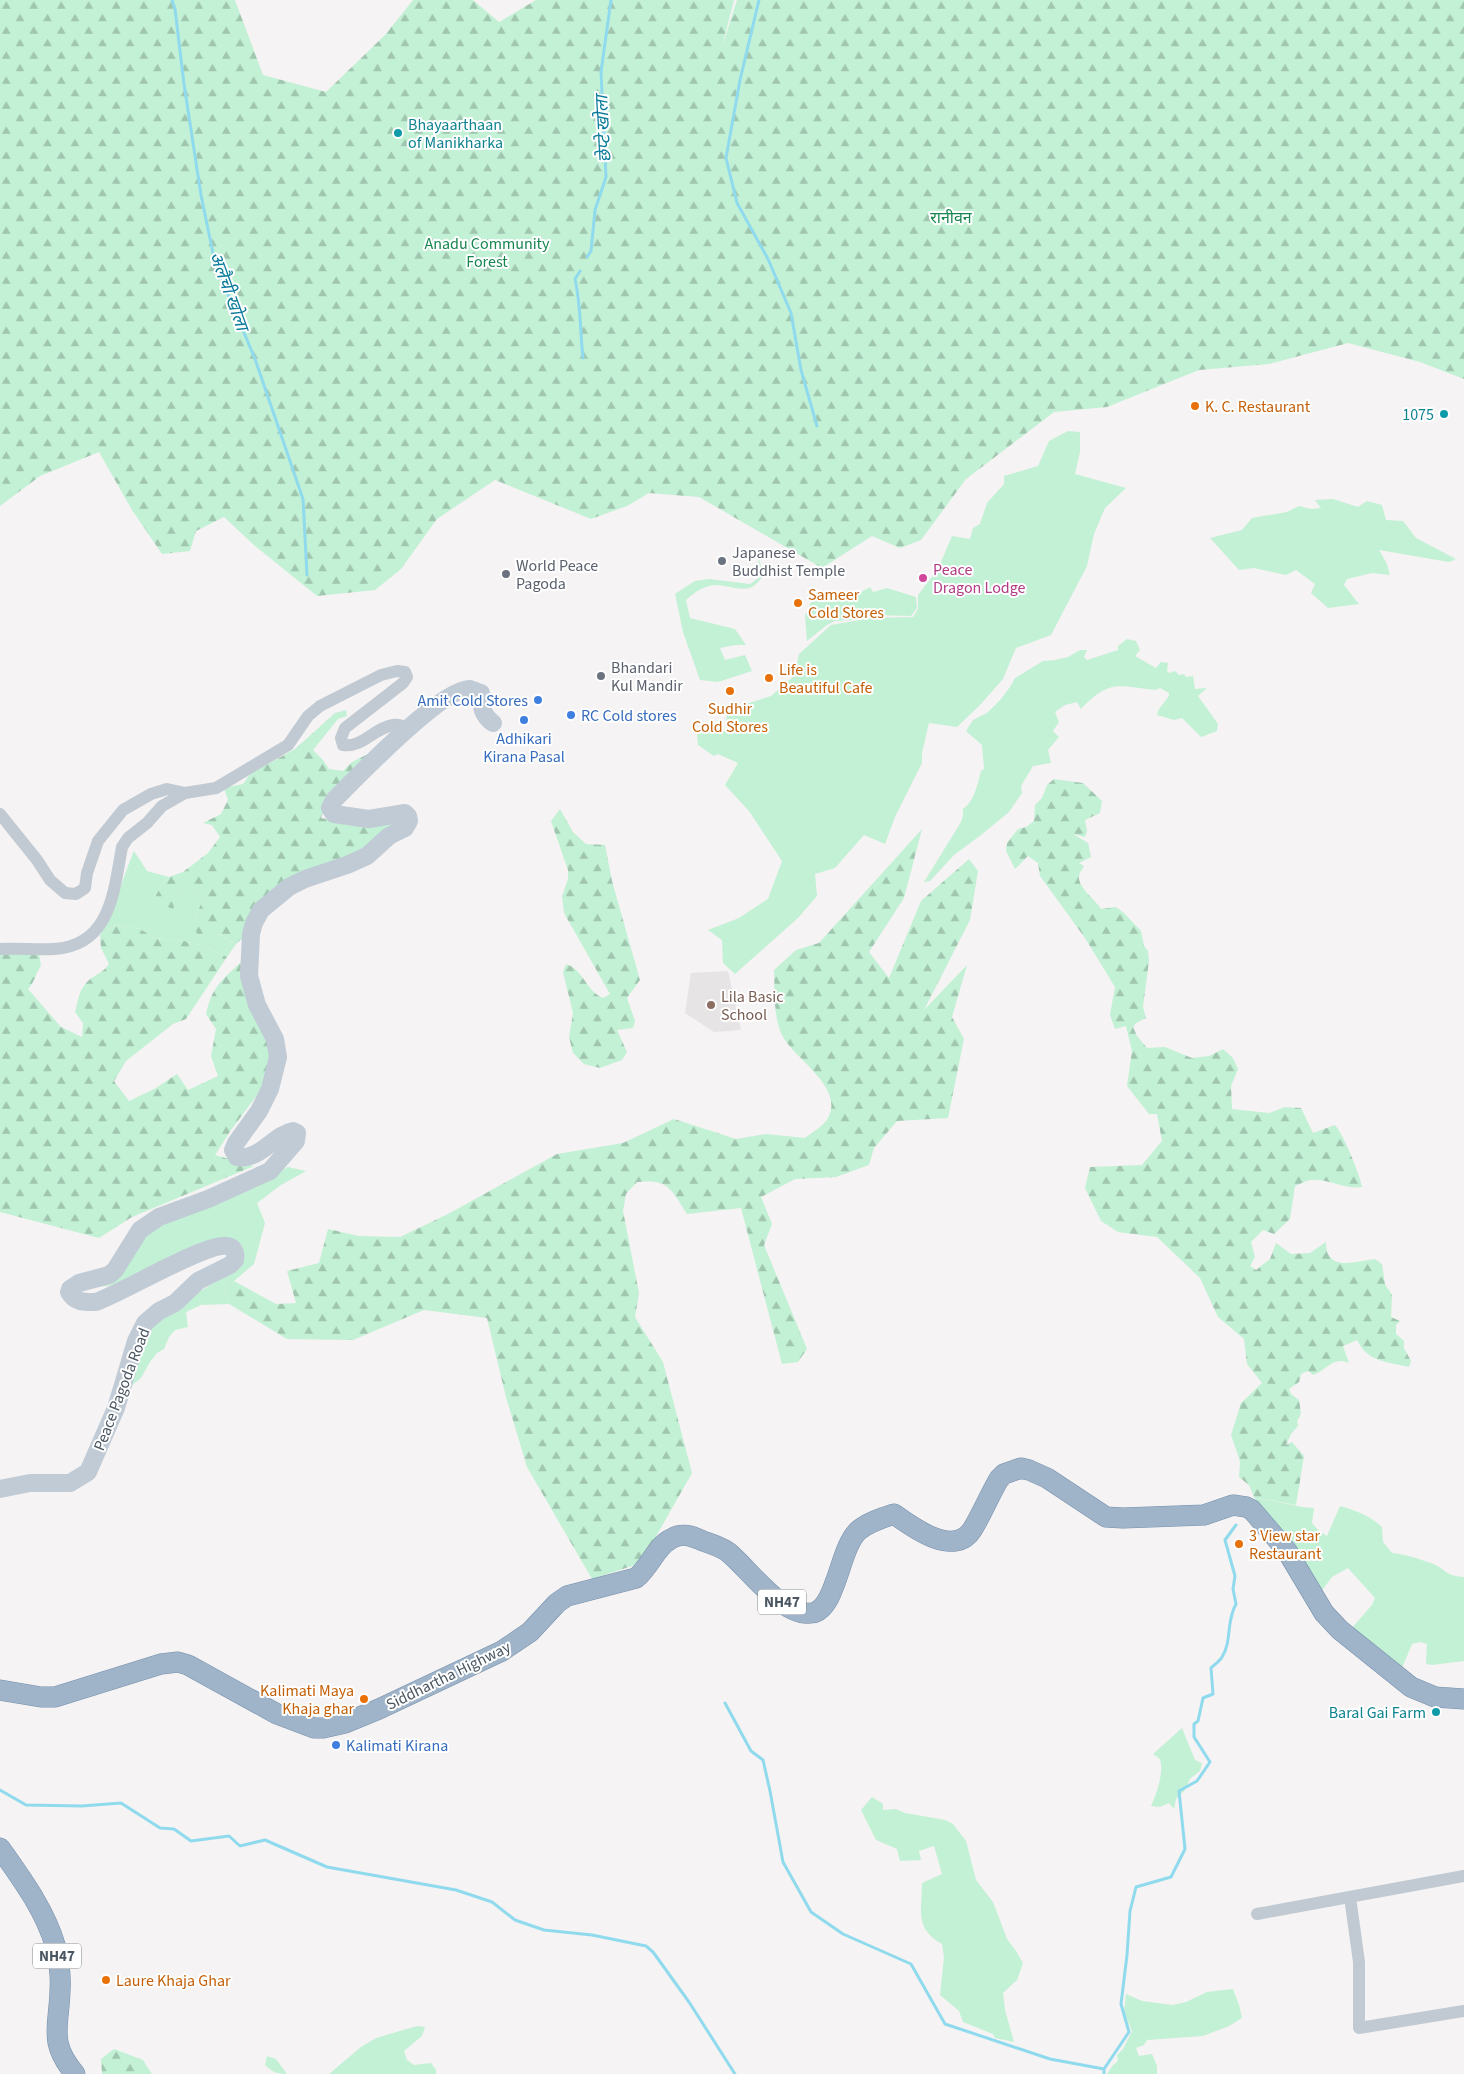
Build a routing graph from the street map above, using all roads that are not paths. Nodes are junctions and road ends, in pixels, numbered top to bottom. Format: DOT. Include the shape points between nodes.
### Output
graph roads {
  1 [pos="493,724"];
  2 [pos="408,728"];
  3 [pos="185,793"];
  4 [pos="0,814"];
  5 [pos="0,949"];
  6 [pos="0,1489"];
  7 [pos="0,1690"];
  8 [pos="1464,1699"];
  9 [pos="0,1848"];
  10 [pos="1464,1876"];
  11 [pos="1350,1897"];
  12 [pos="1257,1914"];
  13 [pos="1464,2011"];
  14 [pos="75,2074"];
  1 -- 2 [label="main road, Peace Pagoda Road" via="485,717 480,693 469,689 439,704"];
  2 -- 3 [label="street" via="395,724 352,746 343,745 341,738 345,728 407,677 405,672 397,671 381,675 320,706 308,716 288,745 216,788"];
  2 -- 6 [label="main road, Peace Pagoda Road" via="334,800 330,808 334,814 369,819 404,813 410,821 406,828 389,836 367,856 289,887 267,904 254,923 249,951 250,976 257,1005 275,1039 278,1057 270,1089 233,1150 237,1158 246,1158 293,1131 297,1133 296,1141 270,1171 147,1224 115,1270 109,1275 78,1283 69,1292 80,1302 96,1302 221,1246 233,1249 235,1260 198,1281 175,1303 145,1323 136,1341 116,1408 88,1472 70,1483 30,1483"];
  3 -- 4 [label="street" via="167,789 123,810 98,841 85,888 76,894 65,893 50,880"];
  3 -- 5 [label="street" via="162,806 122,847 108,912 93,933 70,946 56,949"];
  7 -- 8 [label="highway, Siddhartha Highway / NH47" via="55,1697 178,1662 198,1668 293,1721 314,1728 334,1726 380,1709 502,1651 530,1632 567,1596 636,1578 666,1541 679,1535 695,1537 726,1550 780,1601 806,1614 815,1613 824,1608 846,1550 858,1531 894,1514 942,1540 964,1539 972,1531 1004,1474 1021,1468 1048,1478 1106,1517 1204,1515 1233,1505 1246,1506 1287,1551 1324,1613 1340,1630 1411,1687 1435,1697"];
  9 -- 14 [label="highway, NH47" via="50,1929 60,1977 56,2025 58,2044"];
  10 -- 11 [label="street"];
  11 -- 12 [label="street"];
  11 -- 13 [label="street" via="1358,1962 1360,2028"];
}
